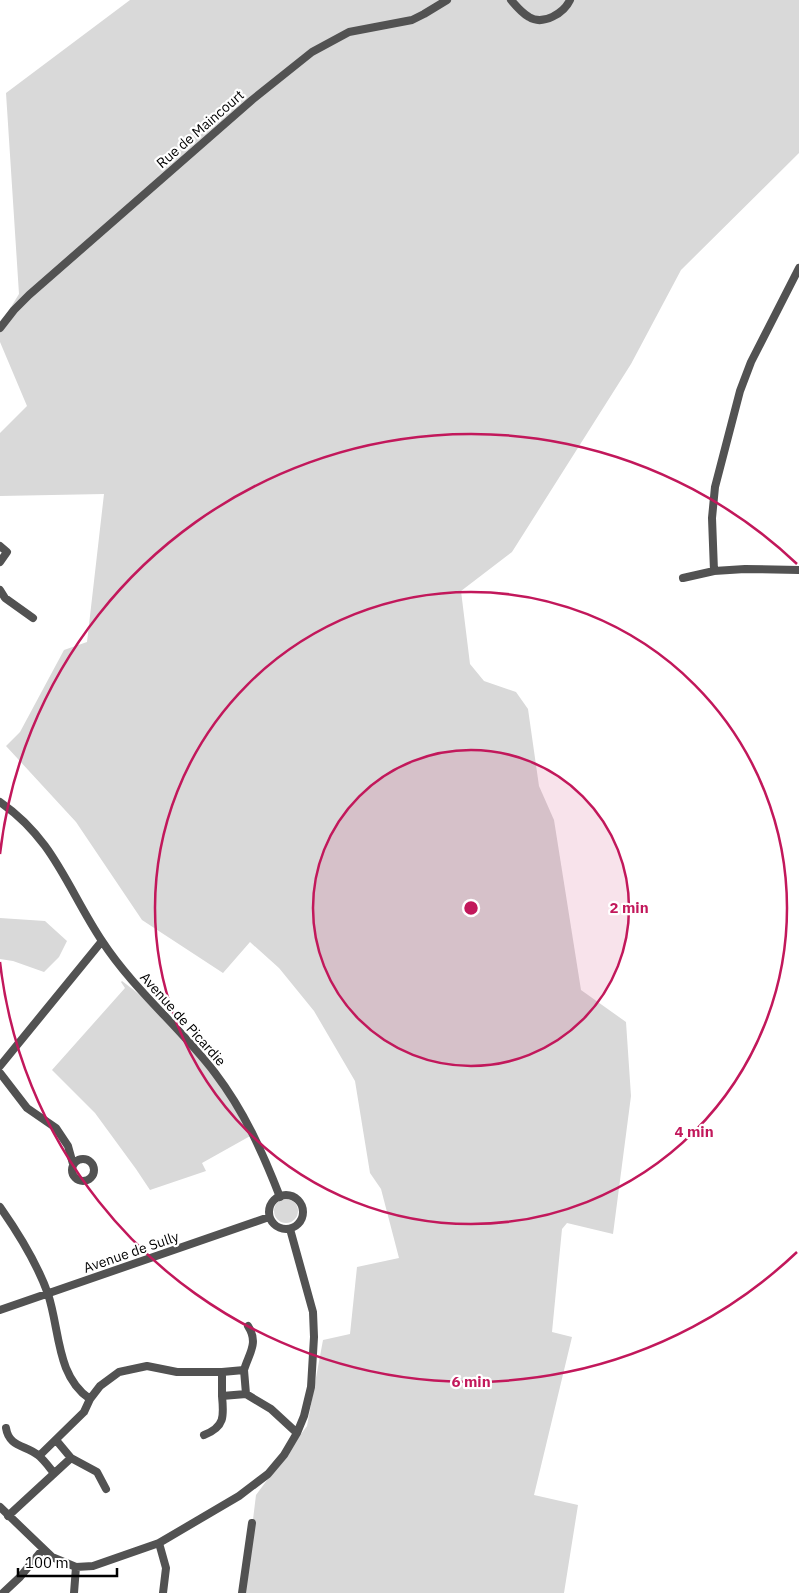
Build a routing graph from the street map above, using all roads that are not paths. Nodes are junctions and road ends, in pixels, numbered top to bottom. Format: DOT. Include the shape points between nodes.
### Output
graph roads {
  1 [pos="447,0"];
  2 [pos="511,0"];
  3 [pos="570,0"];
  4 [pos="799,268"];
  5 [pos="0,328"];
  6 [pos="0,546"];
  7 [pos="0,562"];
  8 [pos="799,570"];
  9 [pos="714,572"];
  10 [pos="683,578"];
  11 [pos="0,590"];
  12 [pos="33,618"];
  13 [pos="0,802"];
  14 [pos="102,942"];
  15 [pos="0,1066"];
  16 [pos="0,1074"];
  17 [pos="73,1164"];
  18 [pos="280,1196"];
  19 [pos="0,1206"];
  20 [pos="270,1217"];
  21 [pos="290,1229"];
  22 [pos="48,1294"];
  23 [pos="0,1310"];
  24 [pos="248,1326"];
  25 [pos="244,1370"];
  26 [pos="222,1372"];
  27 [pos="246,1394"];
  28 [pos="222,1396"];
  29 [pos="90,1399"];
  30 [pos="6,1428"];
  31 [pos="297,1433"];
  32 [pos="204,1435"];
  33 [pos="56,1440"];
  34 [pos="39,1456"];
  35 [pos="71,1458"];
  36 [pos="54,1474"];
  37 [pos="106,1489"];
  38 [pos="0,1507"];
  39 [pos="8,1516"];
  40 [pos="252,1523"];
  41 [pos="159,1543"];
  42 [pos="43,1549"];
  43 [pos="76,1568"];
  44 [pos="3,1593"];
  45 [pos="74,1593"];
  46 [pos="164,1593"];
  47 [pos="242,1593"];
  1 -- 5 [label="street, Rue de Maincourt" via="412,20 349,32 312,52 252,100 29,295"];
  2 -- 3 [label="street" via="530,18 540,21 563,10"];
  4 -- 9 [label="street" via="751,362 740,391 715,487 712,518"];
  6 -- 7 [label="street" via="7,552"];
  8 -- 9 [label="street"];
  9 -- 10 [label="street"];
  11 -- 12 [label="street" via="5,598"];
  13 -- 14 [label="street, Avenue de Picardie" via="30,827 52,853"];
  14 -- 15 [label="street"];
  14 -- 18 [label="street, Avenue de Picardie" via="138,989 215,1073 238,1106"];
  16 -- 17 [label="street" via="26,1108 56,1128 68,1146"];
  18 -- 20 [label="street" via="270,1207"];
  18 -- 21 [label="street" via="294,1198 303,1210 301,1220"];
  19 -- 22 [label="street" via="25,1245"];
  20 -- 21 [label="street" via="275,1226"];
  20 -- 22 [label="street, Avenue de Sully"];
  21 -- 31 [label="street" via="310,1298 314,1328 311,1387"];
  22 -- 23 [label="street, Avenue de Sully"];
  22 -- 29 [label="street" via="67,1372 79,1392"];
  24 -- 25 [label="street" via="254,1335"];
  25 -- 26 [label="street"];
  25 -- 27 [label="street"];
  26 -- 28 [label="street"];
  26 -- 29 [label="street" via="177,1372 147,1366 132,1368 119,1372 100,1386"];
  27 -- 28 [label="street"];
  27 -- 31 [label="street" via="271,1409"];
  28 -- 32 [label="street" via="224,1418 215,1431"];
  29 -- 33 [label="street" via="84,1412"];
  30 -- 34 [label="street" via="11,1441"];
  31 -- 41 [label="street" via="279,1461 257,1483"];
  33 -- 34 [label="street"];
  33 -- 35 [label="street"];
  34 -- 36 [label="street"];
  35 -- 36 [label="street"];
  35 -- 37 [label="street" via="97,1472"];
  36 -- 39 [label="street"];
  38 -- 39 [label="street"];
  39 -- 42 [label="street"];
  40 -- 47 [label="street"];
  41 -- 43 [label="street" via="93,1566"];
  41 -- 46 [label="street" via="166,1568"];
  42 -- 43 [label="street"];
  42 -- 44 [label="street"];
  43 -- 45 [label="street"];
}
